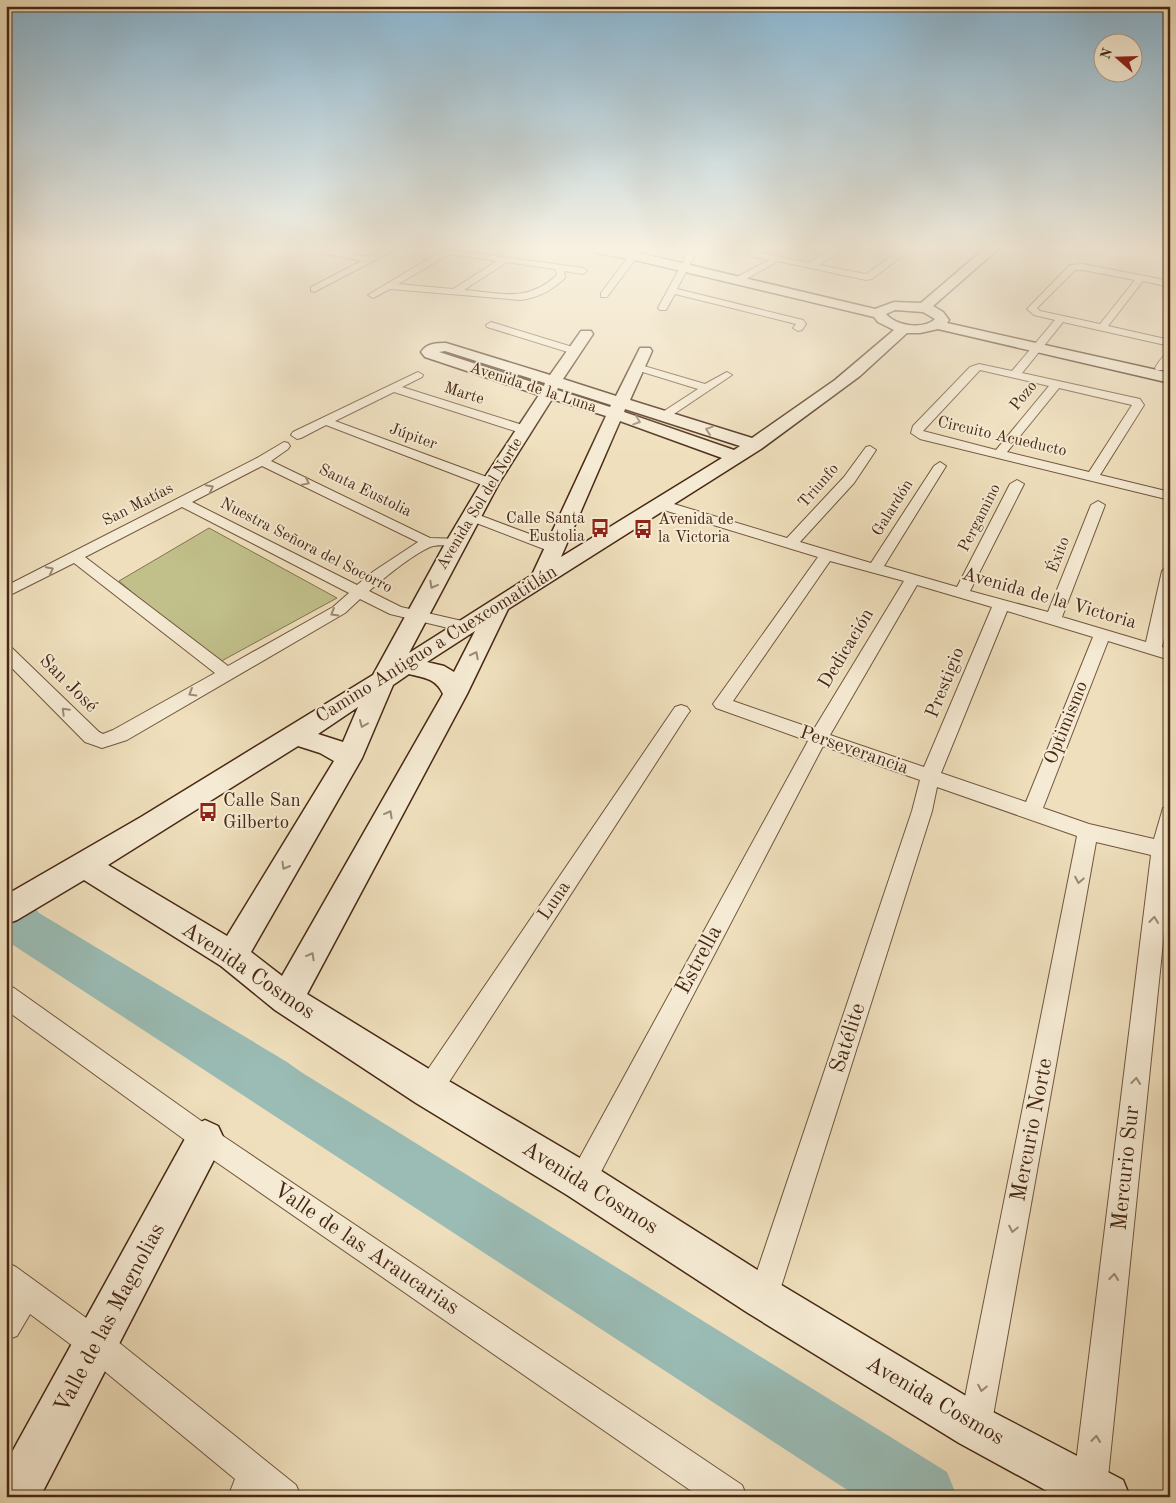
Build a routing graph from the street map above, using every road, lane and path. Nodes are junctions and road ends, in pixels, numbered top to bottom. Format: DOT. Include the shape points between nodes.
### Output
graph roads {
  1 [pos="788,319"];
  2 [pos="883,319"];
  3 [pos="938,319"];
  4 [pos="1060,319"];
  5 [pos="1109,319"];
  6 [pos="940,321"];
  7 [pos="491,326"];
  8 [pos="798,328"];
  9 [pos="904,328"];
  10 [pos="1102,328"];
  11 [pos="586,334"];
  12 [pos="1170,343"];
  13 [pos="1039,345"];
  14 [pos="575,350"];
  15 [pos="474,356"];
  16 [pos="1170,356"];
  17 [pos="641,359"];
  18 [pos="457,363"];
  19 [pos="979,367"];
  20 [pos="1167,372"];
  21 [pos="727,374"];
  22 [pos="1015,374"];
  23 [pos="418,375"];
  24 [pos="1057,382"];
  25 [pos="551,387"];
  26 [pos="394,388"];
  27 [pos="706,388"];
  28 [pos="617,408"];
  29 [pos="665,416"];
  30 [pos="325,421"];
  31 [pos="525,430"];
  32 [pos="297,435"];
  33 [pos="284,446"];
  34 [pos="870,450"];
  35 [pos="746,451"];
  36 [pos="998,454"];
  37 [pos="262,461"];
  38 [pos="940,466"];
  39 [pos="1092,477"];
  40 [pos="490,483"];
  41 [pos="1017,484"];
  42 [pos="1170,496"];
  43 [pos="182,502"];
  44 [pos="659,504"];
  45 [pos="1098,505"];
  46 [pos="471,516"];
  47 [pos="428,542"];
  48 [pos="456,542"];
  49 [pos="791,544"];
  50 [pos="554,548"];
  51 [pos="827,555"];
  52 [pos="76,557"];
  53 [pos="875,569"];
  54 [pos="1170,571"];
  55 [pos="541,579"];
  56 [pos="912,580"];
  57 [pos="6,592"];
  58 [pos="361,592"];
  59 [pos="961,594"];
  60 [pos="1001,605"];
  61 [pos="499,606"];
  62 [pos="416,616"];
  63 [pos="1053,619"];
  64 [pos="465,627"];
  65 [pos="1102,634"];
  66 [pos="1152,650"];
  67 [pos="6,652"];
  68 [pos="1170,655"];
  69 [pos="394,672"];
  70 [pos="226,673"];
  71 [pos="455,694"];
  72 [pos="681,711"];
  73 [pos="294,736"];
  74 [pos="818,739"];
  75 [pos="349,758"];
  76 [pos="930,777"];
  77 [pos="1032,812"];
  78 [pos="1170,813"];
  79 [pos="1088,832"];
  80 [pos="1166,850"];
  81 [pos="74,871"];
  82 [pos="6,911"];
  83 [pos="232,956"];
  84 [pos="6,996"];
  85 [pos="287,999"];
  86 [pos="429,1090"];
  87 [pos="205,1138"];
  88 [pos="581,1181"];
  89 [pos="16,1285"];
  90 [pos="763,1298"];
  91 [pos="6,1325"];
  92 [pos="96,1344"];
  93 [pos="975,1427"];
  94 [pos="250,1485"];
  95 [pos="1098,1492"];
  96 [pos="14,1497"];
  97 [pos="284,1497"];
  98 [pos="730,1497"];
  1 -- 8 [label="street" via="800,322"];
  2 -- 9 [label="street"];
  3 -- 6 [label="street"];
  4 -- 10 [label="street"];
  4 -- 13 [label="street"];
  5 -- 10 [label="street"];
  6 -- 9 [label="street" via="929,328"];
  6 -- 13 [label="street"];
  7 -- 14 [label="street"];
  9 -- 35 [label="street, Camino Antiguo a Cuexcomatitlán" via="831,391"];
  10 -- 12 [label="street"];
  11 -- 14 [label="street, Avenida Sol del Norte"];
  13 -- 20 [label="street"];
  13 -- 22 [label="street"];
  14 -- 25 [label="street, Avenida Sol del Norte"];
  15 -- 18 [label="street"];
  15 -- 18 [label="street, Avenida de la Luna" via="440,347 428,352"];
  15 -- 25 [label="street, Avenida de la Luna"];
  16 -- 20 [label="street"];
  17 -- 27 [label="street"];
  17 -- 28 [label="street"];
  18 -- 25 [label="street, Avenida de la Luna"];
  19 -- 22 [label="street"];
  19 -- 36 [label="street, Circuito Acueducto" via="917,429 917,433"];
  21 -- 27 [label="street"];
  22 -- 24 [label="street"];
  23 -- 26 [label="street"];
  24 -- 36 [label="street, Pozo"];
  24 -- 39 [label="street" via="1129,398 1138,405"];
  25 -- 28 [label="street, Avenida de la Luna"];
  25 -- 31 [label="street, Avenida Sol del Norte"];
  26 -- 30 [label="street"];
  26 -- 31 [label="street, Marte"];
  27 -- 29 [label="street"];
  28 -- 29 [label="street, Avenida de la Luna"];
  28 -- 35 [label="street, Avenida de la Luna, one-way"];
  28 -- 50 [label="street"];
  35 -- 29 [label="street, Avenida de la Luna, one-way"];
  30 -- 32 [label="street"];
  30 -- 40 [label="street, Júpiter"];
  31 -- 40 [label="street, Avenida Sol del Norte"];
  33 -- 37 [label="street, San Matías"];
  34 -- 49 [label="street, Triunfo"];
  35 -- 44 [label="street, Camino Antiguo a Cuexcomatitlán"];
  36 -- 39 [label="street, Circuito Acueducto"];
  43 -- 37 [label="street, San Matías, one-way"];
  37 -- 47 [label="street, Santa Eustolia, one-way"];
  38 -- 53 [label="street, Galardón"];
  39 -- 42 [label="street, Circuito Acueducto"];
  40 -- 46 [label="street, Avenida Sol del Norte"];
  41 -- 59 [label="street, Pergamino"];
  43 -- 52 [label="street, San Matías"];
  43 -- 58 [label="street, Nuestra Señora del Socorro"];
  44 -- 49 [label="street, Avenida de la Victoria"];
  44 -- 55 [label="street, Camino Antiguo a Cuexcomatitlán"];
  45 -- 63 [label="street, Éxito"];
  46 -- 48 [label="street, Avenida Sol del Norte"];
  46 -- 50 [label="street"];
  47 -- 48 [label="street, Santa Eustolia"];
  47 -- 58 [label="street" via="379,574"];
  48 -- 62 [label="street, Avenida Sol del Norte, one-way"];
  49 -- 51 [label="street, Avenida de la Victoria"];
  50 -- 55 [label="street"];
  51 -- 53 [label="street, Avenida de la Victoria"];
  51 -- 74 [label="street, Perseverancia" via="722,704"];
  57 -- 52 [label="street, San Matías, one-way"];
  52 -- 70 [label="street"];
  53 -- 56 [label="street, Avenida de la Victoria"];
  54 -- 66 [label="street"];
  55 -- 61 [label="street, Camino Antiguo a Cuexcomatitlán"];
  56 -- 59 [label="street, Avenida de la Victoria"];
  56 -- 74 [label="street, Dedicación"];
  58 -- 62 [label="street, Nuestra Señora del Socorro" via="396,611"];
  58 -- 70 [label="street, one-way" via="339,610"];
  59 -- 60 [label="street, Avenida de la Victoria"];
  60 -- 63 [label="street, Avenida de la Victoria"];
  60 -- 76 [label="street, Prestigio"];
  61 -- 64 [label="street, Camino Antiguo a Cuexcomatitlán"];
  71 -- 61 [label="street, one-way"];
  62 -- 64 [label="street, Nuestra Señora del Socorro"];
  62 -- 69 [label="street, Avenida Sol del Norte"];
  63 -- 65 [label="street, Avenida de la Victoria"];
  64 -- 69 [label="street, Camino Antiguo a Cuexcomatitlán"];
  65 -- 66 [label="street, Avenida de la Victoria"];
  65 -- 77 [label="street, Optimismo"];
  66 -- 68 [label="street, Avenida de la Victoria"];
  70 -- 67 [label="street, San José, one-way" via="120,735 102,741 92,737"];
  69 -- 71 [label="street" via="436,672 449,680"];
  69 -- 73 [label="street, Camino Antiguo a Cuexcomatitlán"];
  69 -- 75 [label="street, Avenida Sol del Norte, one-way"];
  85 -- 71 [label="street, one-way"];
  72 -- 86 [label="street, Luna"];
  73 -- 75 [label="street" via="329,746"];
  73 -- 81 [label="street, Camino Antiguo a Cuexcomatitlán"];
  74 -- 76 [label="street, Perseverancia"];
  74 -- 88 [label="street, Estrella"];
  75 -- 83 [label="street, Avenida Sol del Norte, one-way"];
  76 -- 77 [label="street, Perseverancia"];
  76 -- 90 [label="street, Satélite" via="916,829"];
  77 -- 79 [label="street, Perseverancia"];
  78 -- 80 [label="street, Mercurio Sur"];
  79 -- 80 [label="street, Perseverancia"];
  79 -- 93 [label="street, Mercurio Norte, one-way"];
  95 -- 80 [label="street, Mercurio Sur, one-way"];
  81 -- 82 [label="street, Camino Antiguo a Cuexcomatitlán"];
  81 -- 83 [label="street, Avenida Cosmos"];
  83 -- 85 [label="street, Avenida Cosmos"];
  84 -- 87 [label="street, Valle de las Araucarias"];
  85 -- 86 [label="street, Avenida Cosmos"];
  86 -- 88 [label="street, Avenida Cosmos"];
  87 -- 92 [label="street, Valle de las Magnolias"];
  87 -- 98 [label="street, Valle de las Araucarias"];
  88 -- 90 [label="street, Avenida Cosmos"];
  89 -- 91 [label="street"];
  89 -- 92 [label="street"];
  90 -- 93 [label="street, Avenida Cosmos"];
  92 -- 94 [label="street"];
  92 -- 96 [label="street, Valle de las Magnolias"];
  93 -- 95 [label="street, Avenida Cosmos"];
  94 -- 97 [label="street"];
}
